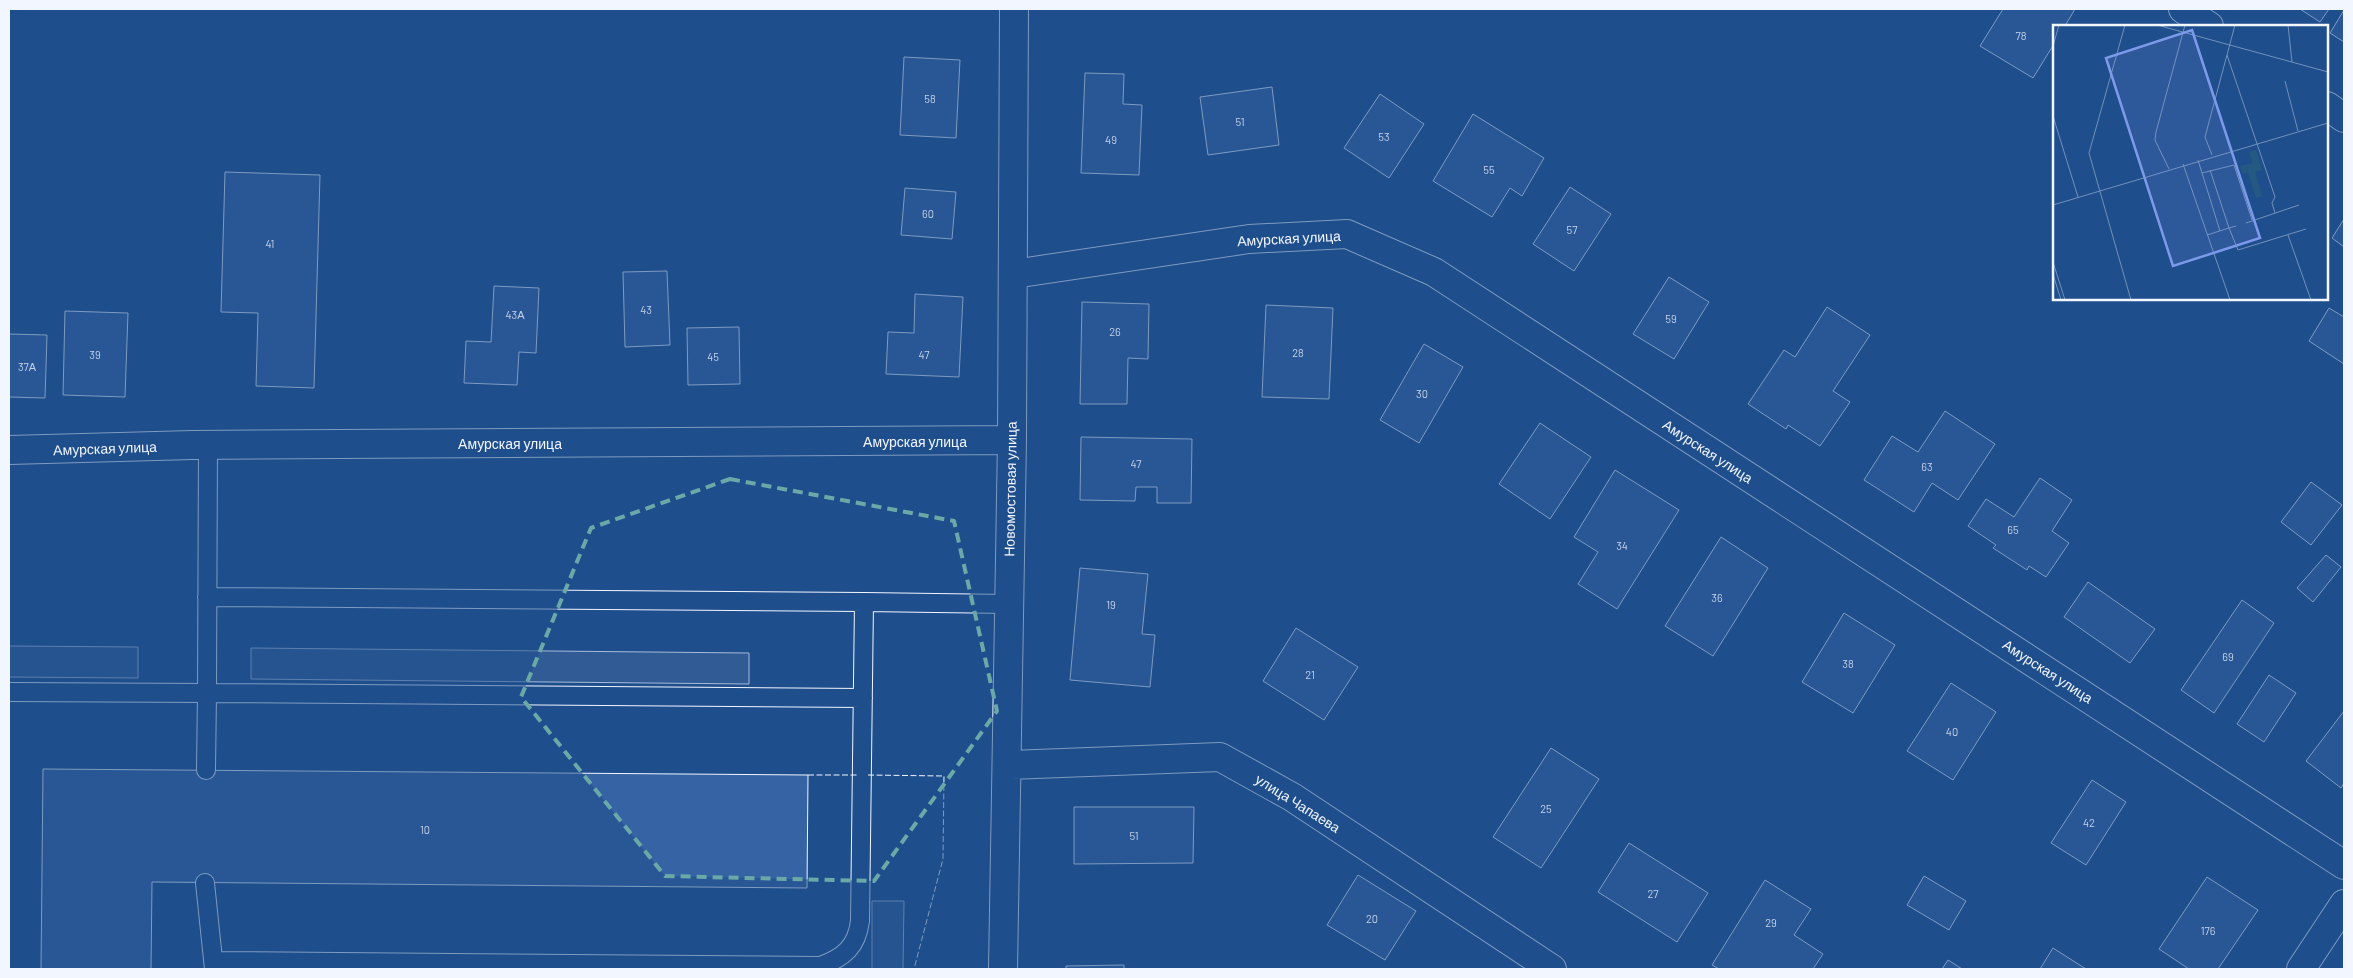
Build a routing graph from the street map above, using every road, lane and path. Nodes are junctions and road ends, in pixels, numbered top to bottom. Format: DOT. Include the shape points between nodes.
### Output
graph roads {
  1 [pos="1014,9"];
  2 [pos="2183,9"];
  3 [pos="2207,25"];
  4 [pos="2328,107"];
  5 [pos="2344,118"];
  6 [pos="1013,274"];
  7 [pos="1012,440"];
  8 [pos="208,445"];
  9 [pos="9,450"];
  10 [pos="207,597"];
  11 [pos="864,602"];
  12 [pos="1008,604"];
  13 [pos="9,692"];
  14 [pos="206,693"];
  15 [pos="863,698"];
  16 [pos="1008,765"];
  17 [pos="206,770"];
  18 [pos="2344,864"];
  19 [pos="205,883"];
  20 [pos="2344,904"];
  21 [pos="213,965"];
  22 [pos="1003,969"];
  23 [pos="1552,969"];
  24 [pos="2301,969"];
  1 -- 6 [label="street, Новомостовая улица"];
  2 -- 3 [label="street"];
  4 -- 5 [label="street"];
  6 -- 7 [label="street, Новомостовая улица"];
  6 -- 18 [label="street, Амурская улица" via="1249,238 1347,234 1434,272"];
  7 -- 8 [label="street, Амурская улица"];
  7 -- 12 [label="street, Новомостовая улица"];
  8 -- 9 [label="street, Амурская улица"];
  8 -- 10 [label="lane"];
  10 -- 11 [label="lane"];
  10 -- 14 [label="lane"];
  11 -- 12 [label="lane"];
  11 -- 15 [label="lane"];
  12 -- 16 [label="street, Новомостовая улица"];
  13 -- 14 [label="lane"];
  14 -- 15 [label="lane"];
  14 -- 17 [label="lane"];
  15 -- 21 [label="lane" via="859,933 846,954 835,961 820,966"];
  16 -- 22 [label="street, Новомостовая улица"];
  16 -- 23 [label="street, улица Чапаева" via="1220,757 1292,796"];
  19 -- 21 [label="lane"];
  20 -- 24 [label="street"];
}
